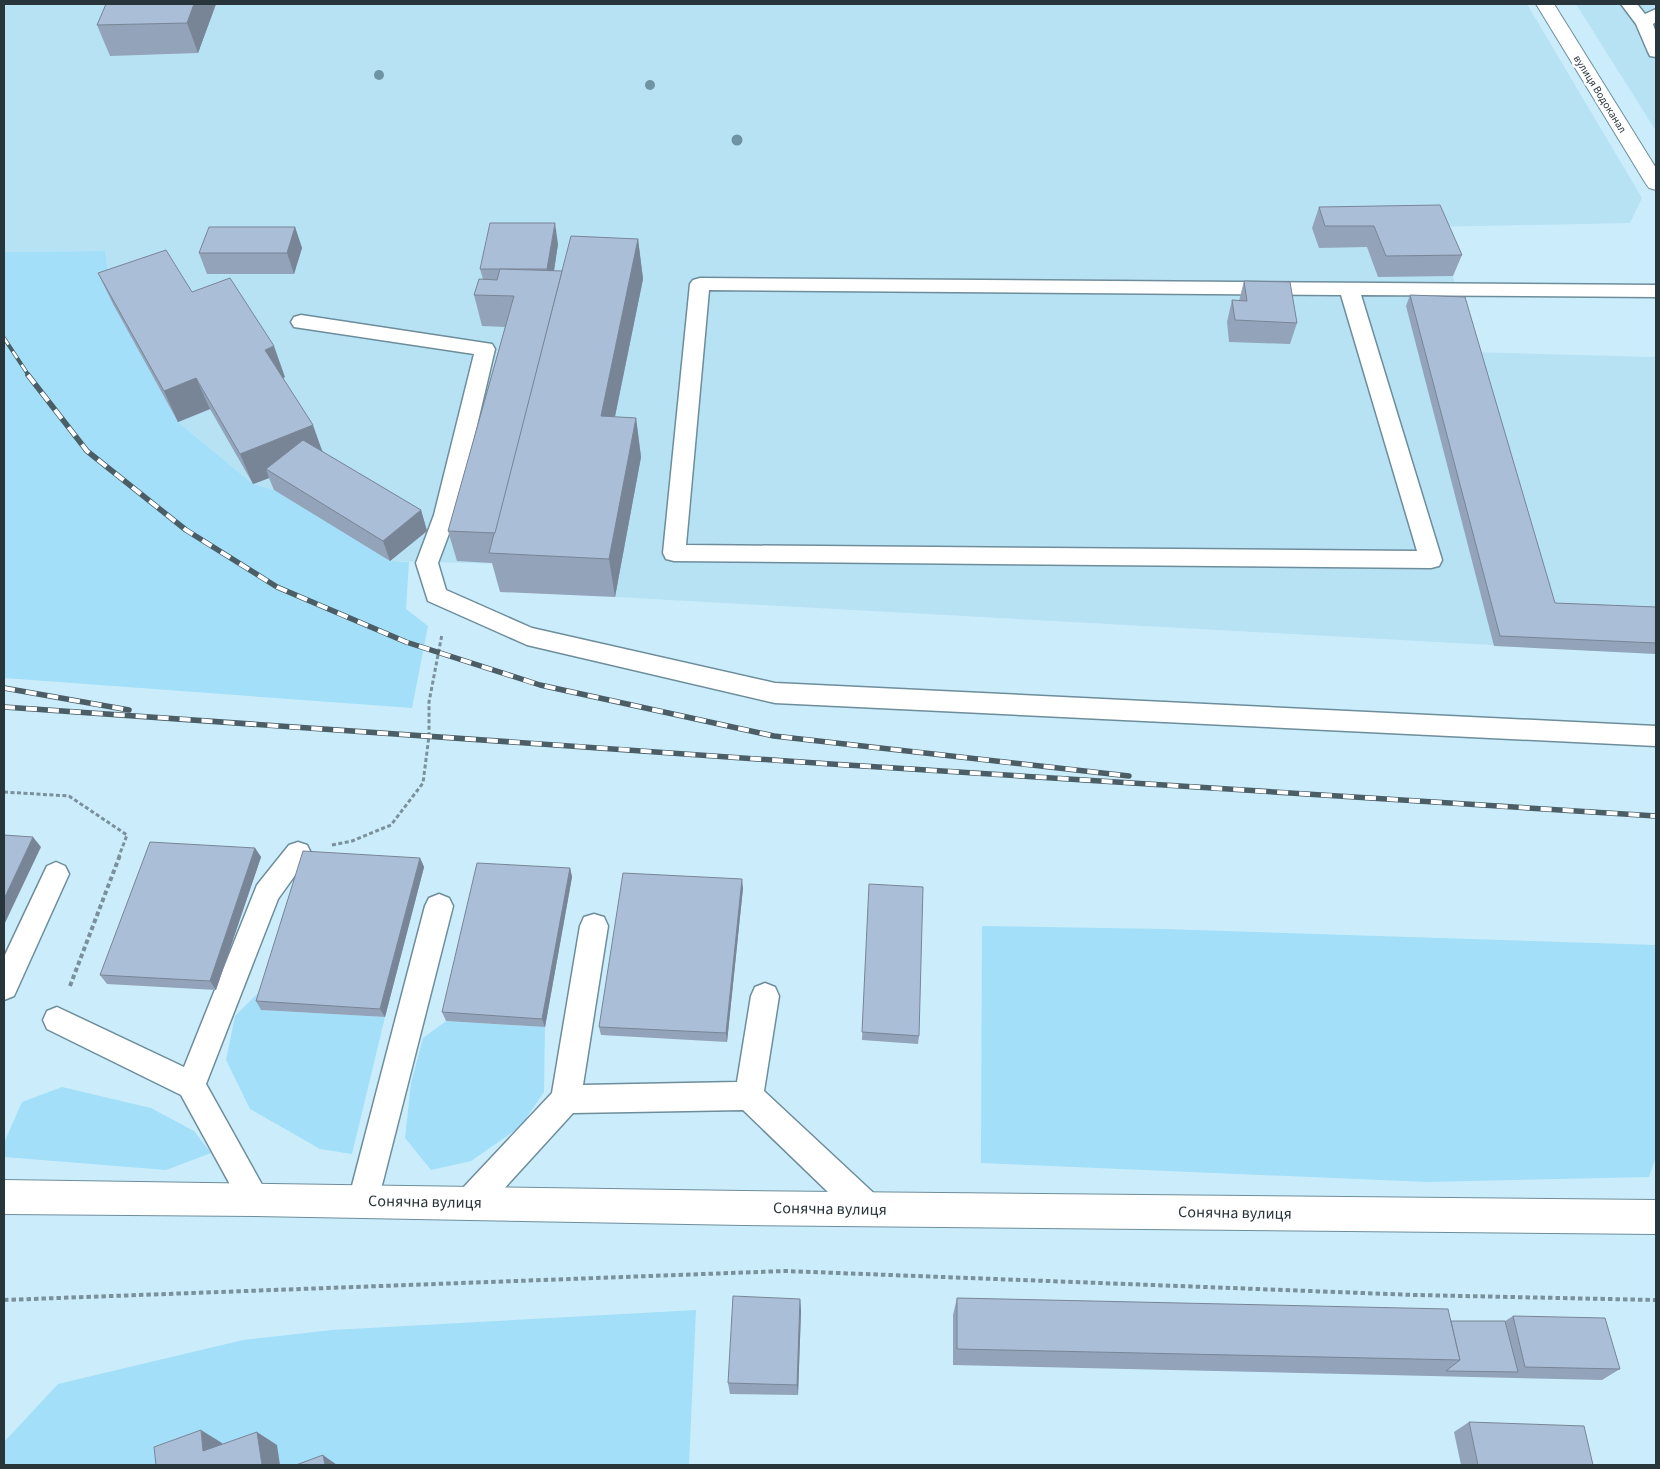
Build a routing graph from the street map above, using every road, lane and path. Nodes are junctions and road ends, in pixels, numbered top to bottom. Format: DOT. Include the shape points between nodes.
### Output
graph roads {
  1 [pos="1545,4"];
  2 [pos="1629,4"];
  3 [pos="1650,18"];
  4 [pos="1656,52"];
  5 [pos="1656,184"];
  6 [pos="1349,289"];
  7 [pos="1656,291"];
  8 [pos="302,322"];
  9 [pos="451,602"];
  10 [pos="1656,736"];
  11 [pos="298,852"];
  12 [pos="56,874"];
  13 [pos="439,906"];
  14 [pos="594,926"];
  15 [pos="4,987"];
  16 [pos="765,996"];
  17 [pos="57,1020"];
  18 [pos="191,1085"];
  19 [pos="748,1096"];
  20 [pos="566,1099"];
  21 [pos="4,1197"];
  22 [pos="255,1199"];
  23 [pos="363,1201"];
  24 [pos="470,1203"];
  25 [pos="869,1210"];
  26 [pos="1656,1217"];
  27 [pos="4,1300"];
  28 [pos="1656,1300"];
  1 -- 5 [label="street, вулиця Водоканал"];
  2 -- 3 [label="lane"];
  3 -- 4 [label="lane"];
  6 -- 6 [label="lane" via="700,284 674,554 1431,560"];
  6 -- 7 [label="lane"];
  8 -- 9 [label="lane" via="485,349 445,515 426,563 436,595"];
  9 -- 10 [label="lane" via="527,636 775,693"];
  9 -- 11 [label="path" via="429,702 429,736 423,783 391,825 352,841"];
  11 -- 18 [label="lane" via="267,892"];
  12 -- 15 [label="lane"];
  13 -- 23 [label="lane"];
  14 -- 20 [label="lane"];
  16 -- 19 [label="lane"];
  17 -- 18 [label="lane"];
  18 -- 22 [label="lane"];
  19 -- 20 [label="lane"];
  19 -- 25 [label="lane"];
  20 -- 24 [label="lane"];
  21 -- 22 [label="street, Сонячна вулиця"];
  22 -- 23 [label="street, Сонячна вулиця"];
  23 -- 24 [label="street, Сонячна вулиця"];
  24 -- 25 [label="street, Сонячна вулиця"];
  25 -- 26 [label="street, Сонячна вулиця"];
  27 -- 28 [label="path" via="785,1271 1415,1295"];
}
